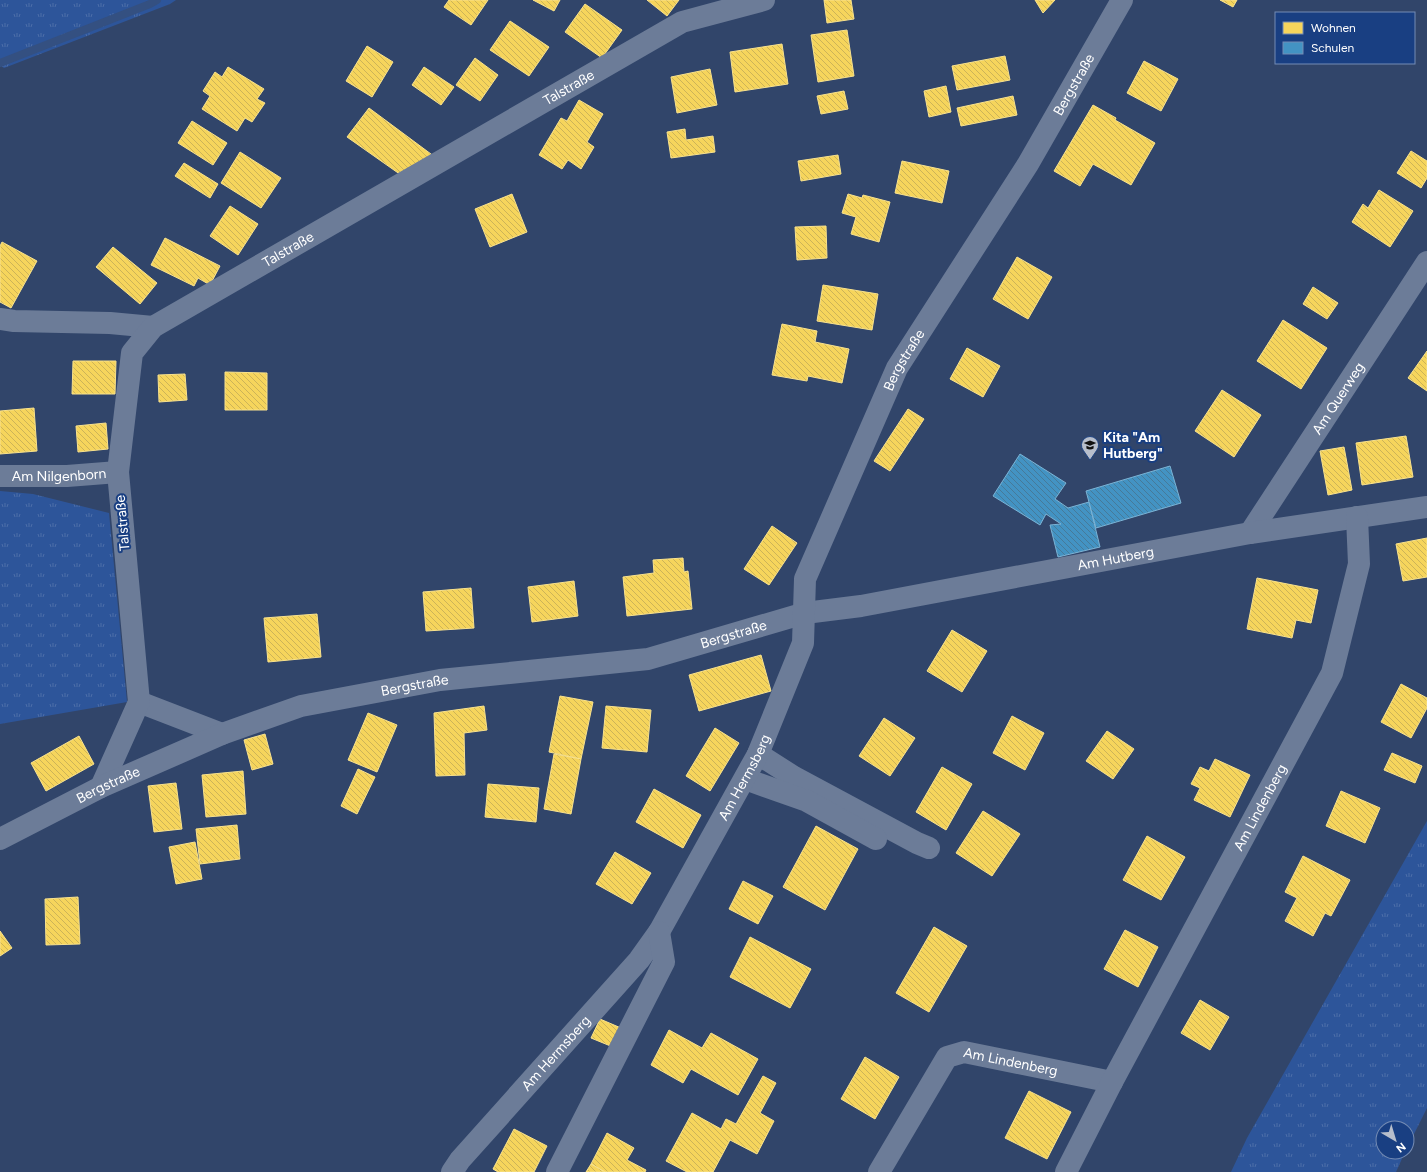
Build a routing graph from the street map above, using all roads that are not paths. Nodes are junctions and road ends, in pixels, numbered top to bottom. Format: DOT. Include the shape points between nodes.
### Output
graph roads {
  1 [pos="764,0"];
  2 [pos="1122,0"];
  3 [pos="1427,262"];
  4 [pos="0,319"];
  5 [pos="153,327"];
  6 [pos="118,472"];
  7 [pos="0,476"];
  8 [pos="1427,507"];
  9 [pos="1357,517"];
  10 [pos="1250,533"];
  11 [pos="805,613"];
  12 [pos="139,702"];
  13 [pos="222,734"];
  14 [pos="758,754"];
  15 [pos="745,779"];
  16 [pos="101,787"];
  17 [pos="876,839"];
  18 [pos="0,840"];
  19 [pos="929,848"];
  20 [pos="659,932"];
  21 [pos="1112,1082"];
  22 [pos="452,1172"];
  23 [pos="557,1172"];
  24 [pos="879,1172"];
  25 [pos="1066,1172"];
  1 -- 5 [label="street, Talstraße" via="682,22"];
  2 -- 11 [label="street, Bergstraße" via="1028,164 897,368 805,579"];
  3 -- 10 [label="street, Am Querweg"];
  4 -- 5 [label="street" via="110,322"];
  5 -- 6 [label="street, Talstraße" via="132,353"];
  6 -- 7 [label="street, Am Nilgenborn" via="67,476"];
  6 -- 12 [label="street, Talstraße"];
  8 -- 9 [label="street, Am Hutberg"];
  9 -- 10 [label="street, Am Hutberg"];
  9 -- 21 [label="street, Am Lindenberg" via="1359,564 1332,673"];
  10 -- 11 [label="street, Am Hutberg" via="861,606"];
  11 -- 13 [label="street, Bergstraße" via="648,659 440,680 301,706"];
  11 -- 14 [label="street, Am Hermsberg" via="803,643"];
  12 -- 13 [label="street"];
  12 -- 16 [label="street, Talstraße"];
  13 -- 16 [label="street, Bergstraße"];
  14 -- 15 [label="street, Am Hermsberg"];
  14 -- 19 [label="street" via="794,777"];
  15 -- 17 [label="street" via="807,800"];
  15 -- 20 [label="street, Am Hermsberg"];
  16 -- 18 [label="street, Bergstraße"];
  20 -- 22 [label="street, Am Hermsberg" via="638,960"];
  20 -- 23 [label="street" via="664,962"];
  21 -- 24 [label="street, Am Lindenberg" via="964,1052 947,1057"];
  21 -- 25 [label="street, Am Lindenberg"];
}
